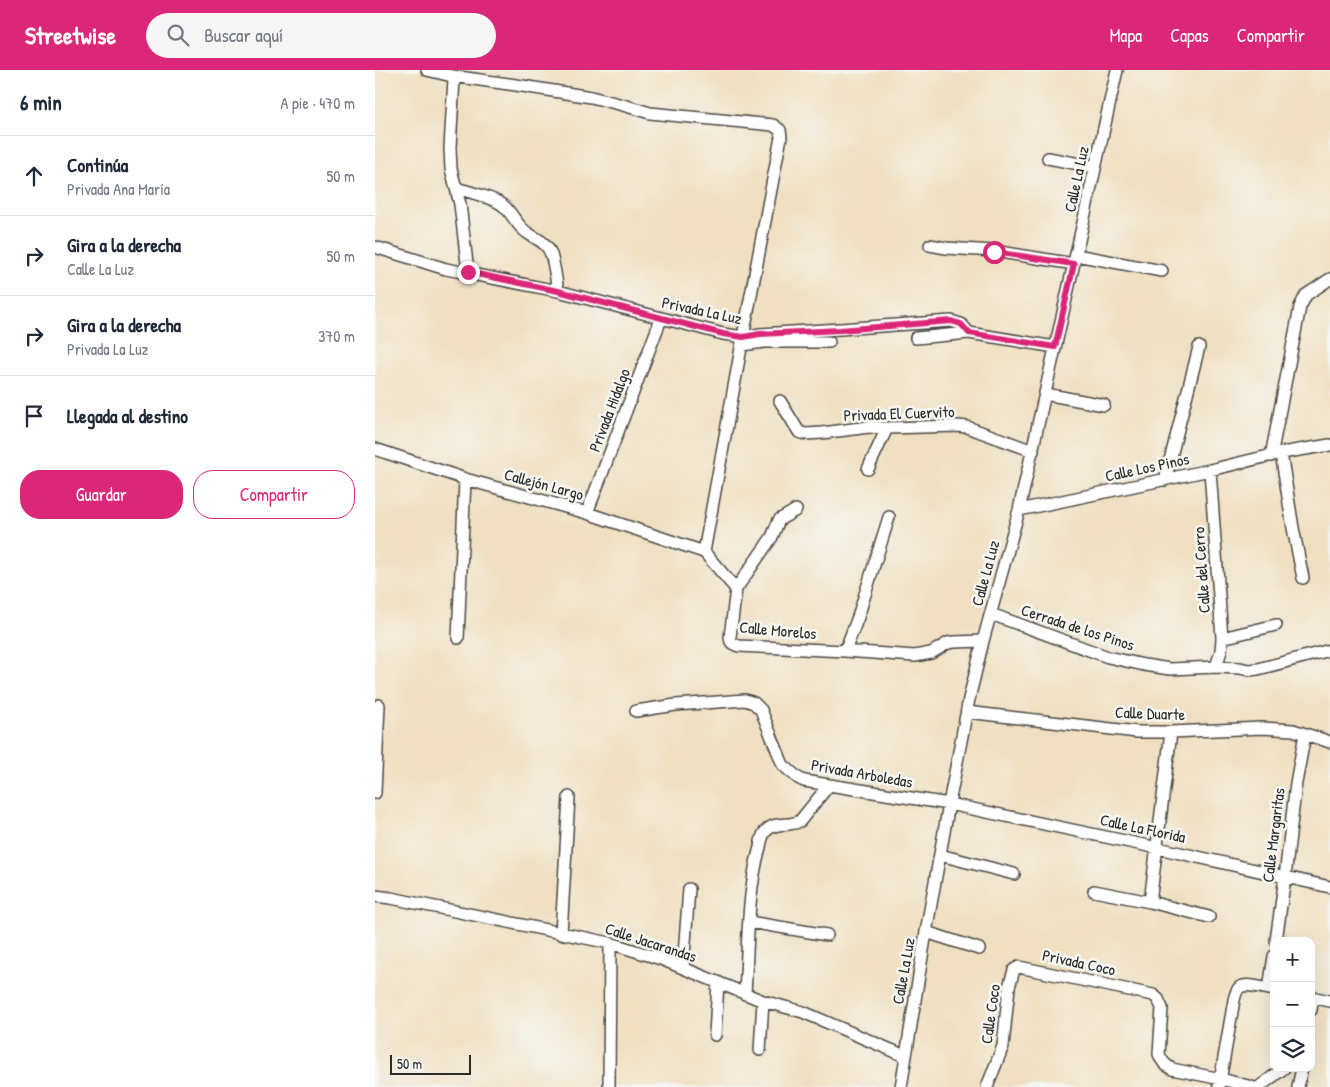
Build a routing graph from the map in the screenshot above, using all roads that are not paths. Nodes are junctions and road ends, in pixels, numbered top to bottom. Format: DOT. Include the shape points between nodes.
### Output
graph roads {
  1 [pos="427,70"];
  2 [pos="1117,70"];
  3 [pos="452,76"];
  4 [pos="1048,158"];
  5 [pos="1095,167"];
  6 [pos="456,188"];
  7 [pos="931,245"];
  8 [pos="375,247"];
  9 [pos="1075,260"];
  10 [pos="1162,271"];
  11 [pos="468,272"];
  12 [pos="1330,279"];
  13 [pos="558,291"];
  14 [pos="661,319"];
  15 [pos="969,333"];
  16 [pos="916,338"];
  17 [pos="743,341"];
  18 [pos="829,342"];
  19 [pos="1055,347"];
  20 [pos="1199,347"];
  21 [pos="1045,394"];
  22 [pos="780,401"];
  23 [pos="1104,405"];
  24 [pos="887,428"];
  25 [pos="1330,445"];
  26 [pos="375,449"];
  27 [pos="1033,450"];
  28 [pos="1276,454"];
  29 [pos="869,469"];
  30 [pos="1210,470"];
  31 [pos="465,479"];
  32 [pos="1165,480"];
  33 [pos="796,510"];
  34 [pos="1019,510"];
  35 [pos="587,513"];
  36 [pos="889,517"];
  37 [pos="704,552"];
  38 [pos="1303,578"];
  39 [pos="736,589"];
  40 [pos="991,614"];
  41 [pos="1276,625"];
  42 [pos="458,638"];
  43 [pos="1222,638"];
  44 [pos="983,641"];
  45 [pos="1330,650"];
  46 [pos="845,651"];
  47 [pos="1216,667"];
  48 [pos="379,705"];
  49 [pos="636,711"];
  50 [pos="967,712"];
  51 [pos="1171,732"];
  52 [pos="1305,734"];
  53 [pos="1330,742"];
  54 [pos="829,785"];
  55 [pos="375,792"];
  56 [pos="569,797"];
  57 [pos="949,804"];
  58 [pos="1157,848"];
  59 [pos="940,855"];
  60 [pos="1014,874"];
  61 [pos="1285,877"];
  62 [pos="1330,887"];
  63 [pos="689,888"];
  64 [pos="1094,890"];
  65 [pos="375,896"];
  66 [pos="1150,902"];
  67 [pos="1209,917"];
  68 [pos="749,922"];
  69 [pos="926,932"];
  70 [pos="561,934"];
  71 [pos="827,935"];
  72 [pos="1277,937"];
  73 [pos="610,943"];
  74 [pos="979,949"];
  75 [pos="683,968"];
  76 [pos="1012,974"];
  77 [pos="718,982"];
  78 [pos="1270,989"];
  79 [pos="745,994"];
  80 [pos="1315,998"];
  81 [pos="763,1001"];
  82 [pos="1330,1001"];
  83 [pos="715,1035"];
  84 [pos="760,1050"];
  85 [pos="905,1056"];
  86 [pos="1280,1072"];
  87 [pos="1300,1072"];
  88 [pos="1220,1083"];
  89 [pos="609,1087"];
  90 [pos="901,1087"];
  91 [pos="987,1087"];
  92 [pos="1253,1087"];
  93 [pos="1259,1087"];
  94 [pos="1298,1087"];
  1 -- 3 [label="street"];
  2 -- 5 [label="street, Calle La Luz"];
  3 -- 6 [label="street" via="449,148"];
  3 -- 17 [label="street" via="591,97 650,113 773,125 780,130"];
  4 -- 5 [label="street"];
  5 -- 9 [label="street, Calle La Luz"];
  6 -- 11 [label="street"];
  6 -- 13 [label="street" via="501,204 524,231 547,246"];
  7 -- 9 [label="street"];
  8 -- 11 [label="street, Privada La Luz"];
  9 -- 10 [label="street"];
  9 -- 19 [label="street, Calle La Luz"];
  11 -- 13 [label="street, Privada La Luz"];
  12 -- 28 [label="street" via="1306,295 1300,307"];
  13 -- 14 [label="street, Privada La Luz"];
  14 -- 17 [label="street, Privada La Luz"];
  14 -- 35 [label="street, Privada Hidalgo"];
  15 -- 16 [label="street"];
  15 -- 17 [label="street, Privada La Luz" via="961,324 951,321 760,334"];
  15 -- 19 [label="street, Privada La Luz"];
  17 -- 18 [label="street"];
  17 -- 37 [label="street"];
  19 -- 21 [label="street, Calle La Luz"];
  20 -- 32 [label="street"];
  21 -- 23 [label="street"];
  21 -- 27 [label="street, Calle La Luz"];
  22 -- 24 [label="street, Privada El Cuervito" via="799,432 805,434"];
  24 -- 27 [label="street, Privada El Cuervito" via="957,426"];
  24 -- 29 [label="street"];
  25 -- 28 [label="street, Calle Los Pinos"];
  26 -- 31 [label="street, Callejón Largo"];
  27 -- 34 [label="street, Calle La Luz"];
  28 -- 30 [label="street, Calle Los Pinos"];
  28 -- 38 [label="street"];
  30 -- 32 [label="street, Calle Los Pinos"];
  30 -- 43 [label="street, Calle del Cerro"];
  31 -- 35 [label="street, Callejón Largo"];
  31 -- 42 [label="street"];
  32 -- 34 [label="street, Calle Los Pinos"];
  33 -- 39 [label="street" via="779,520 772,537"];
  34 -- 40 [label="street, Calle La Luz"];
  35 -- 37 [label="street, Callejón Largo"];
  36 -- 46 [label="street"];
  37 -- 39 [label="street"];
  39 -- 46 [label="street, Calle Morelos" via="729,637 734,644"];
  40 -- 44 [label="street, Calle La Luz"];
  40 -- 47 [label="street, Cerrada de los Pinos" via="1108,657 1170,669"];
  41 -- 43 [label="street"];
  43 -- 47 [label="street, Calle del Cerro"];
  44 -- 46 [label="street, Calle Morelos" via="948,643 931,653 915,656"];
  44 -- 50 [label="street, Calle La Luz"];
  45 -- 47 [label="street, Cerrada de los Pinos" via="1258,669"];
  48 -- 55 [label="street"];
  49 -- 54 [label="street, Privada Arboledas" via="745,700 754,703 761,710 783,765 804,781"];
  50 -- 51 [label="street, Calle Duarte" via="1137,732"];
  50 -- 57 [label="street, Calle La Luz"];
  51 -- 52 [label="street, Calle Duarte" via="1263,728"];
  51 -- 58 [label="street"];
  52 -- 53 [label="street, Calle Duarte"];
  52 -- 61 [label="street, Calle Margaritas"];
  54 -- 57 [label="street, Privada Arboledas"];
  54 -- 68 [label="street" via="800,821 767,829 753,876"];
  56 -- 70 [label="street"];
  57 -- 58 [label="street, Calle La Florida"];
  57 -- 59 [label="street, Calle La Luz"];
  58 -- 61 [label="street, Calle La Florida"];
  58 -- 66 [label="street"];
  59 -- 60 [label="street"];
  59 -- 69 [label="street, Calle La Luz"];
  61 -- 62 [label="street, Calle La Florida"];
  61 -- 72 [label="street, Calle Margaritas"];
  63 -- 75 [label="street"];
  64 -- 66 [label="street"];
  65 -- 70 [label="street, Calle Jacarandas"];
  66 -- 67 [label="street"];
  68 -- 71 [label="street"];
  68 -- 79 [label="street"];
  69 -- 74 [label="street"];
  69 -- 85 [label="street, Calle La Luz"];
  70 -- 73 [label="street, Calle Jacarandas"];
  73 -- 75 [label="street, Calle Jacarandas"];
  73 -- 89 [label="street"];
  75 -- 77 [label="street, Calle Jacarandas"];
  76 -- 88 [label="street, Privada Coco" via="1015,968 1023,967 1153,996 1162,1008 1161,1061 1172,1069"];
  76 -- 91 [label="street, Calle Coco" via="1003,1046"];
  77 -- 79 [label="street, Calle Jacarandas"];
  77 -- 83 [label="street"];
  78 -- 88 [label="street" via="1239,988 1234,1000"];
  79 -- 81 [label="street, Calle Jacarandas"];
  80 -- 82 [label="street"];
  81 -- 84 [label="street"];
  81 -- 85 [label="street, Calle Jacarandas" via="803,1012"];
  85 -- 90 [label="street, Calle La Luz"];
  86 -- 93 [label="street"];
  87 -- 94 [label="street"];
  88 -- 92 [label="street"];
}
